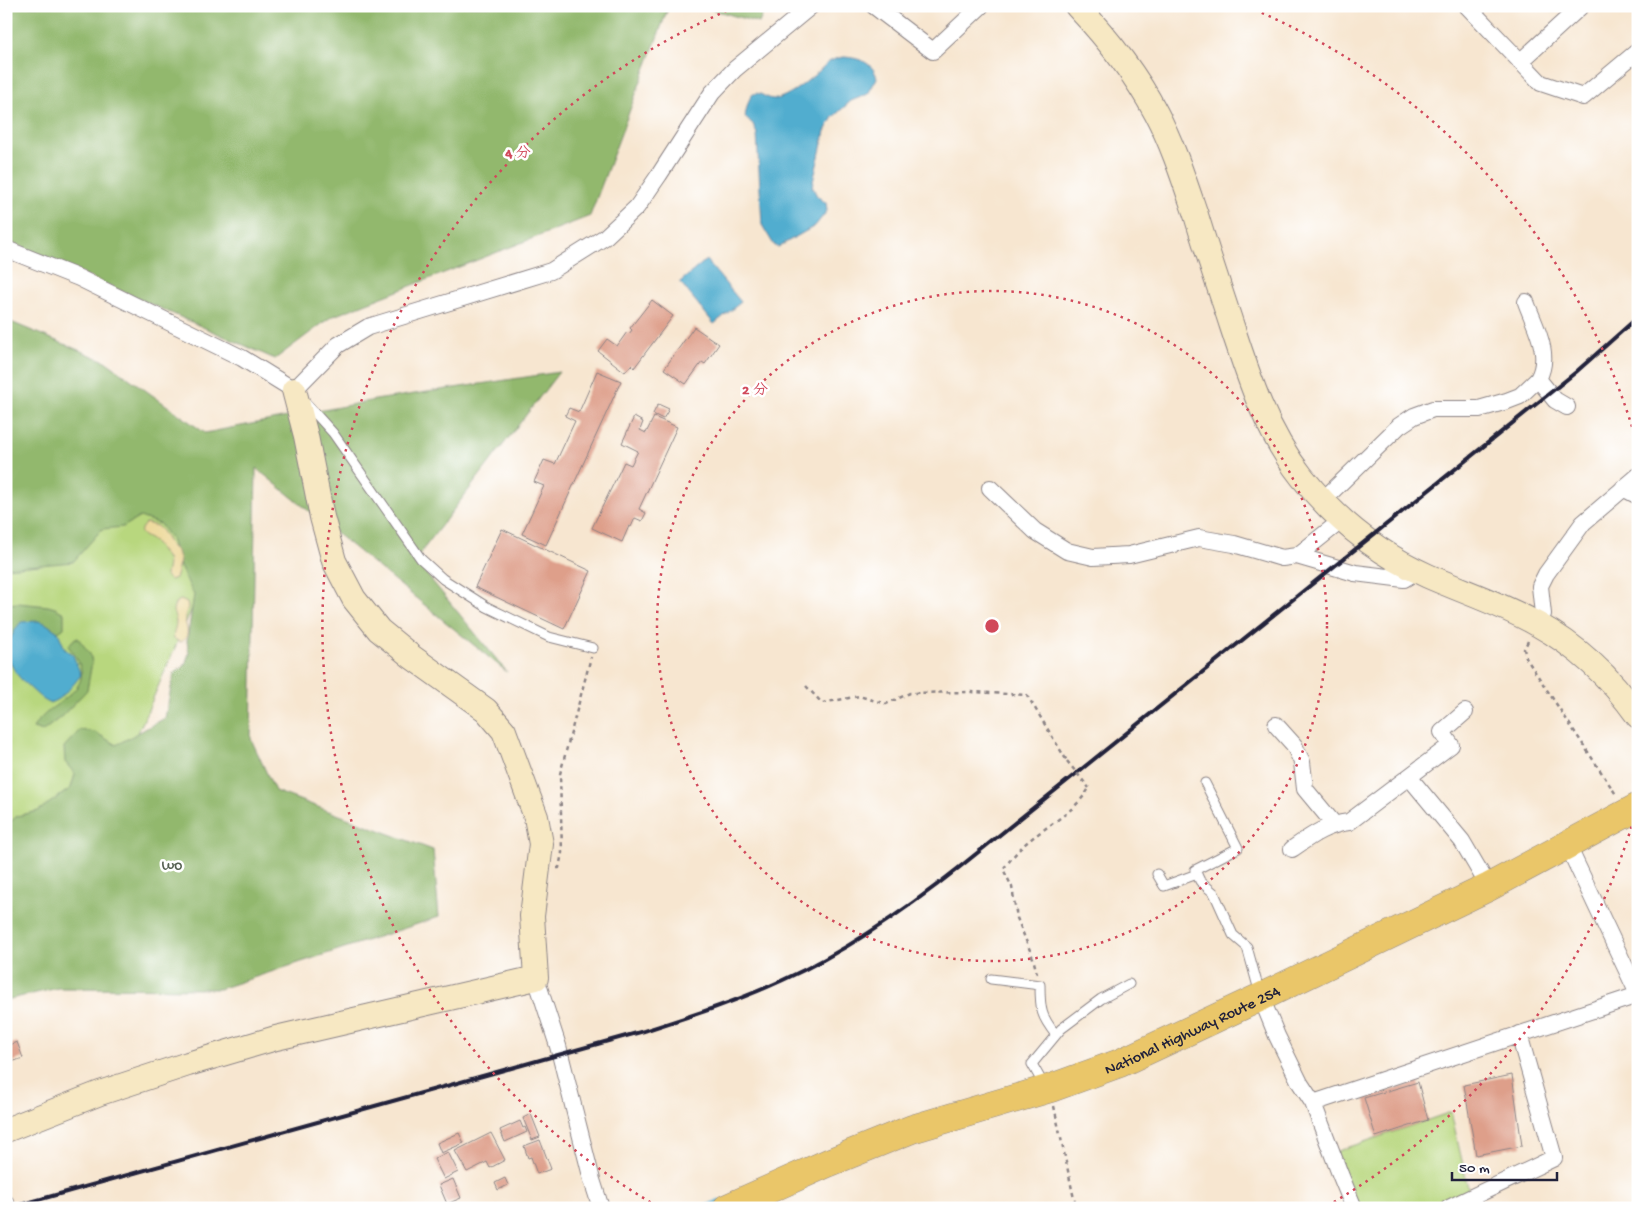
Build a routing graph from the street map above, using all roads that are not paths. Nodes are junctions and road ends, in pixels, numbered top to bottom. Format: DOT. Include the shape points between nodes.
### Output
graph roads {
  1 [pos="811,6"];
  2 [pos="874,6"];
  3 [pos="981,6"];
  4 [pos="1077,6"];
  5 [pos="1581,6"];
  6 [pos="1471,7"];
  7 [pos="1638,52"];
  8 [pos="1520,62"];
  9 [pos="6,249"];
  10 [pos="1526,302"];
  11 [pos="1538,380"];
  12 [pos="294,390"];
  13 [pos="1568,407"];
  14 [pos="1638,476"];
  15 [pos="990,488"];
  16 [pos="1631,492"];
  17 [pos="1322,501"];
  18 [pos="1342,520"];
  19 [pos="1297,556"];
  20 [pos="1417,571"];
  21 [pos="1539,625"];
  22 [pos="593,648"];
  23 [pos="1465,712"];
  24 [pos="1638,716"];
  25 [pos="1276,725"];
  26 [pos="1409,777"];
  27 [pos="1205,783"];
  28 [pos="1633,810"];
  29 [pos="1334,824"];
  30 [pos="1567,844"];
  31 [pos="1292,849"];
  32 [pos="1157,874"];
  33 [pos="1197,874"];
  34 [pos="1489,887"];
  35 [pos="536,978"];
  36 [pos="991,979"];
  37 [pos="1129,984"];
  38 [pos="1638,995"];
  39 [pos="1261,997"];
  40 [pos="1519,1034"];
  41 [pos="1056,1035"];
  42 [pos="1048,1089"];
  43 [pos="1313,1103"];
  44 [pos="6,1130"];
  45 [pos="6,1202"];
  46 [pos="8,1208"];
  47 [pos="601,1208"];
  48 [pos="727,1208"];
  49 [pos="1354,1208"];
  50 [pos="1449,1208"];
  1 -- 12 [label="street" via="735,69 712,93 637,207 605,237 551,271 368,327 338,345"];
  2 -- 3 [label="street" via="933,51"];
  4 -- 17 [label="street" via="1126,64 1157,114 1183,176 1256,399 1286,455"];
  5 -- 8 [label="street"];
  6 -- 8 [label="street"];
  7 -- 8 [label="street" via="1583,97 1541,83"];
  9 -- 12 [label="street" via="79,278 242,358"];
  10 -- 11 [label="street" via="1544,352"];
  11 -- 13 [label="street" via="1555,400"];
  11 -- 17 [label="street" via="1520,396 1508,401 1479,409 1433,409 1414,416 1399,426"];
  12 -- 22 [label="lane" via="334,433 421,559 443,579 487,606 549,637"];
  12 -- 35 [label="street" via="334,561 354,599 379,630 486,710 504,731 536,817 541,844 532,916"];
  14 -- 16 [label="street"];
  15 -- 19 [label="street" via="1035,530 1067,550 1093,557 1129,555 1199,538 1282,558"];
  16 -- 21 [label="street" via="1582,523 1542,580 1543,614"];
  17 -- 18 [label="street"];
  18 -- 19 [label="street"];
  18 -- 20 [label="street" via="1373,545"];
  19 -- 20 [label="street" via="1355,573 1404,579"];
  20 -- 21 [label="street"];
  21 -- 24 [label="street" via="1590,662"];
  23 -- 26 [label="street" via="1442,732 1451,744"];
  25 -- 29 [label="street" via="1294,746 1302,762 1306,790"];
  26 -- 29 [label="street" via="1349,822"];
  26 -- 34 [label="street" via="1462,841"];
  27 -- 33 [label="lane" via="1238,848 1195,870"];
  28 -- 30 [label="highway, National Highway Route 254"];
  29 -- 31 [label="street"];
  30 -- 34 [label="highway, National Highway Route 254"];
  30 -- 38 [label="street"];
  32 -- 33 [label="lane" via="1164,886"];
  33 -- 39 [label="lane" via="1214,893 1233,935 1247,947"];
  34 -- 39 [label="highway, National Highway Route 254"];
  35 -- 44 [label="street" via="276,1038 100,1093"];
  35 -- 47 [label="street" via="558,1046"];
  36 -- 41 [label="lane" via="1040,985 1044,1019"];
  37 -- 41 [label="lane" via="1101,999"];
  38 -- 40 [label="street"];
  39 -- 42 [label="highway, National Highway Route 254" via="1120,1063"];
  39 -- 43 [label="street" via="1288,1059"];
  40 -- 43 [label="street"];
  40 -- 50 [label="street" via="1554,1158"];
  41 -- 42 [label="lane" via="1032,1064"];
  42 -- 48 [label="highway, National Highway Route 254" via="912,1129"];
  43 -- 49 [label="street"];
  45 -- 46 [label="street"];
}
